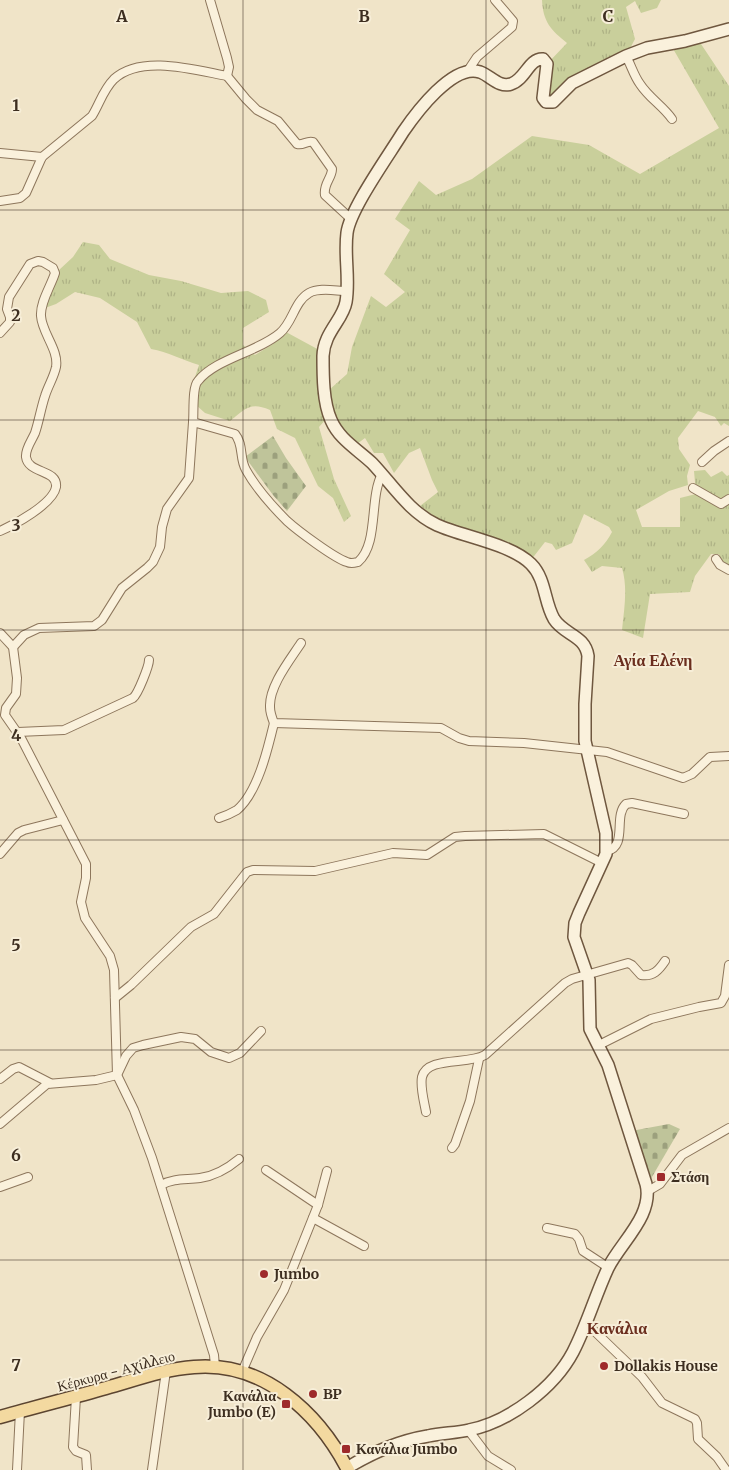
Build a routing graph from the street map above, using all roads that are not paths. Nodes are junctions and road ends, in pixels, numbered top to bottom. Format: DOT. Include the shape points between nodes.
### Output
graph roads {
  1 [pos="210,0"];
  2 [pos="495,0"];
  3 [pos="729,29"];
  4 [pos="626,56"];
  5 [pos="467,72"];
  6 [pos="227,76"];
  7 [pos="672,119"];
  8 [pos="0,153"];
  9 [pos="42,157"];
  10 [pos="0,200"];
  11 [pos="351,219"];
  12 [pos="347,291"];
  13 [pos="0,333"];
  14 [pos="193,422"];
  15 [pos="729,441"];
  16 [pos="702,462"];
  17 [pos="382,474"];
  18 [pos="693,488"];
  19 [pos="729,499"];
  20 [pos="0,531"];
  21 [pos="716,559"];
  22 [pos="729,570"];
  23 [pos="0,633"];
  24 [pos="302,643"];
  25 [pos="13,647"];
  26 [pos="149,660"];
  27 [pos="3,710"];
  28 [pos="274,723"];
  29 [pos="18,732"];
  30 [pos="586,750"];
  31 [pos="729,756"];
  32 [pos="684,814"];
  33 [pos="219,818"];
  34 [pos="64,820"];
  35 [pos="607,851"];
  36 [pos="0,854"];
  37 [pos="602,863"];
  38 [pos="665,961"];
  39 [pos="729,965"];
  40 [pos="588,975"];
  41 [pos="115,998"];
  42 [pos="261,1031"];
  43 [pos="599,1045"];
  44 [pos="479,1059"];
  45 [pos="117,1075"];
  46 [pos="0,1079"];
  47 [pos="50,1083"];
  48 [pos="426,1112"];
  49 [pos="0,1124"];
  50 [pos="729,1128"];
  51 [pos="452,1148"];
  52 [pos="239,1159"];
  53 [pos="266,1170"];
  54 [pos="327,1171"];
  55 [pos="28,1177"];
  56 [pos="161,1185"];
  57 [pos="0,1188"];
  58 [pos="648,1191"];
  59 [pos="318,1205"];
  60 [pos="313,1218"];
  61 [pos="548,1228"];
  62 [pos="364,1246"];
  63 [pos="609,1268"];
  64 [pos="586,1323"];
  65 [pos="215,1367"];
  66 [pos="166,1371"];
  67 [pos="242,1372"];
  68 [pos="76,1397"];
  69 [pos="20,1411"];
  70 [pos="0,1417"];
  71 [pos="469,1431"];
  72 [pos="348,1469"];
  73 [pos="17,1470"];
  74 [pos="87,1470"];
  75 [pos="152,1470"];
  76 [pos="511,1470"];
  77 [pos="726,1470"];
  1 -- 6 [label="street" via="227,58"];
  2 -- 5 [label="street" via="513,21 512,27 477,57"];
  3 -- 4 [label="street"];
  4 -- 5 [label="street" via="572,83 556,101 550,103 543,98 546,64 543,60 534,61 525,74 510,85 501,84 480,72"];
  4 -- 7 [label="street" via="640,84"];
  5 -- 11 [label="street" via="435,93 415,115"];
  6 -- 9 [label="street" via="160,64 129,71 114,79 92,116"];
  6 -- 11 [label="street" via="257,110 278,121 296,144 314,143 332,169 324,189 325,195"];
  8 -- 9 [label="street"];
  9 -- 10 [label="street" via="26,193 20,198"];
  11 -- 12 [label="street" via="347,239"];
  12 -- 14 [label="street" via="310,293 301,300 286,328 200,379 196,384"];
  12 -- 17 [label="street" via="345,307 324,347 327,405 332,423 340,435"];
  13 -- 20 [label="street" via="10,322 7,303 30,264 38,261 53,268 55,273 41,315 56,367 26,459 30,466 53,478 56,486 35,512"];
  14 -- 17 [label="street" via="236,434 246,470 278,511 291,525 346,562 358,562 364,554 373,525 376,486"];
  14 -- 25 [label="street" via="189,478 167,509 160,547 153,562 122,588 102,620 94,626 38,628 24,635"];
  15 -- 16 [label="street"];
  17 -- 30 [label="street" via="414,509 431,522 511,551 535,568 555,620 581,640 587,652"];
  18 -- 19 [label="street" via="720,504"];
  21 -- 22 [label="street"];
  23 -- 25 [label="street"];
  24 -- 28 [label="street" via="272,695 270,707"];
  25 -- 27 [label="street" via="17,688 14,698"];
  26 -- 29 [label="street" via="135,696 64,730"];
  27 -- 29 [label="street"];
  28 -- 30 [label="street" via="432,727 448,730 469,741"];
  28 -- 33 [label="street" via="259,774 249,794 237,810"];
  29 -- 34 [label="street"];
  30 -- 31 [label="street" via="620,755 683,778 710,757"];
  30 -- 35 [label="street" via="606,833"];
  32 -- 35 [label="street" via="626,804 617,844"];
  34 -- 36 [label="street" via="18,833"];
  34 -- 41 [label="street" via="86,864 81,902 85,918 110,956"];
  35 -- 37 [label="street"];
  37 -- 40 [label="street" via="579,912 573,934"];
  37 -- 41 [label="street" via="544,834 532,834 455,837 427,855 393,853 315,871 253,870 246,872 214,914 191,927"];
  38 -- 40 [label="street" via="657,972 649,975 642,975 628,963"];
  39 -- 43 [label="street" via="721,1003 651,1020"];
  40 -- 43 [label="street" via="590,1025"];
  40 -- 44 [label="street" via="565,983"];
  41 -- 45 [label="street"];
  42 -- 45 [label="street" via="240,1053 229,1058 211,1052 188,1036 143,1045 129,1052"];
  43 -- 58 [label="street"];
  44 -- 48 [label="street" via="436,1064 425,1070 422,1082"];
  44 -- 51 [label="street" via="470,1101"];
  45 -- 47 [label="street"];
  45 -- 56 [label="street" via="134,1110"];
  46 -- 47 [label="street" via="19,1067"];
  47 -- 49 [label="street"];
  50 -- 58 [label="street" via="682,1155 660,1184"];
  52 -- 56 [label="street" via="214,1175 171,1180"];
  53 -- 59 [label="street"];
  54 -- 59 [label="street"];
  55 -- 57 [label="street"];
  56 -- 65 [label="street"];
  58 -- 63 [label="street" via="645,1210"];
  59 -- 60 [label="street"];
  60 -- 62 [label="street"];
  60 -- 67 [label="street" via="284,1290 257,1337"];
  61 -- 63 [label="street" via="576,1236 583,1251"];
  63 -- 64 [label="street"];
  64 -- 71 [label="street" via="567,1362 534,1398 507,1416"];
  64 -- 77 [label="street" via="642,1377 662,1403 695,1419 698,1438"];
  65 -- 66 [label="main road, Κέρκυρα - Αχίλλειο"];
  65 -- 67 [label="main road, Κέρκυρα - Αχίλλειο"];
  66 -- 68 [label="main road, Κέρκυρα - Αχίλλειο"];
  66 -- 75 [label="street"];
  67 -- 72 [label="main road, Κέρκυρα - Αχίλλειο" via="266,1382 301,1406 325,1433"];
  68 -- 69 [label="main road, Κέρκυρα - Αχίλλειο"];
  68 -- 74 [label="street" via="72,1444 76,1451 86,1455"];
  69 -- 70 [label="main road, Κέρκυρα - Αχίλλειο"];
  69 -- 73 [label="street"];
  71 -- 72 [label="street" via="406,1440 385,1447"];
  71 -- 76 [label="street" via="488,1456"];
}
